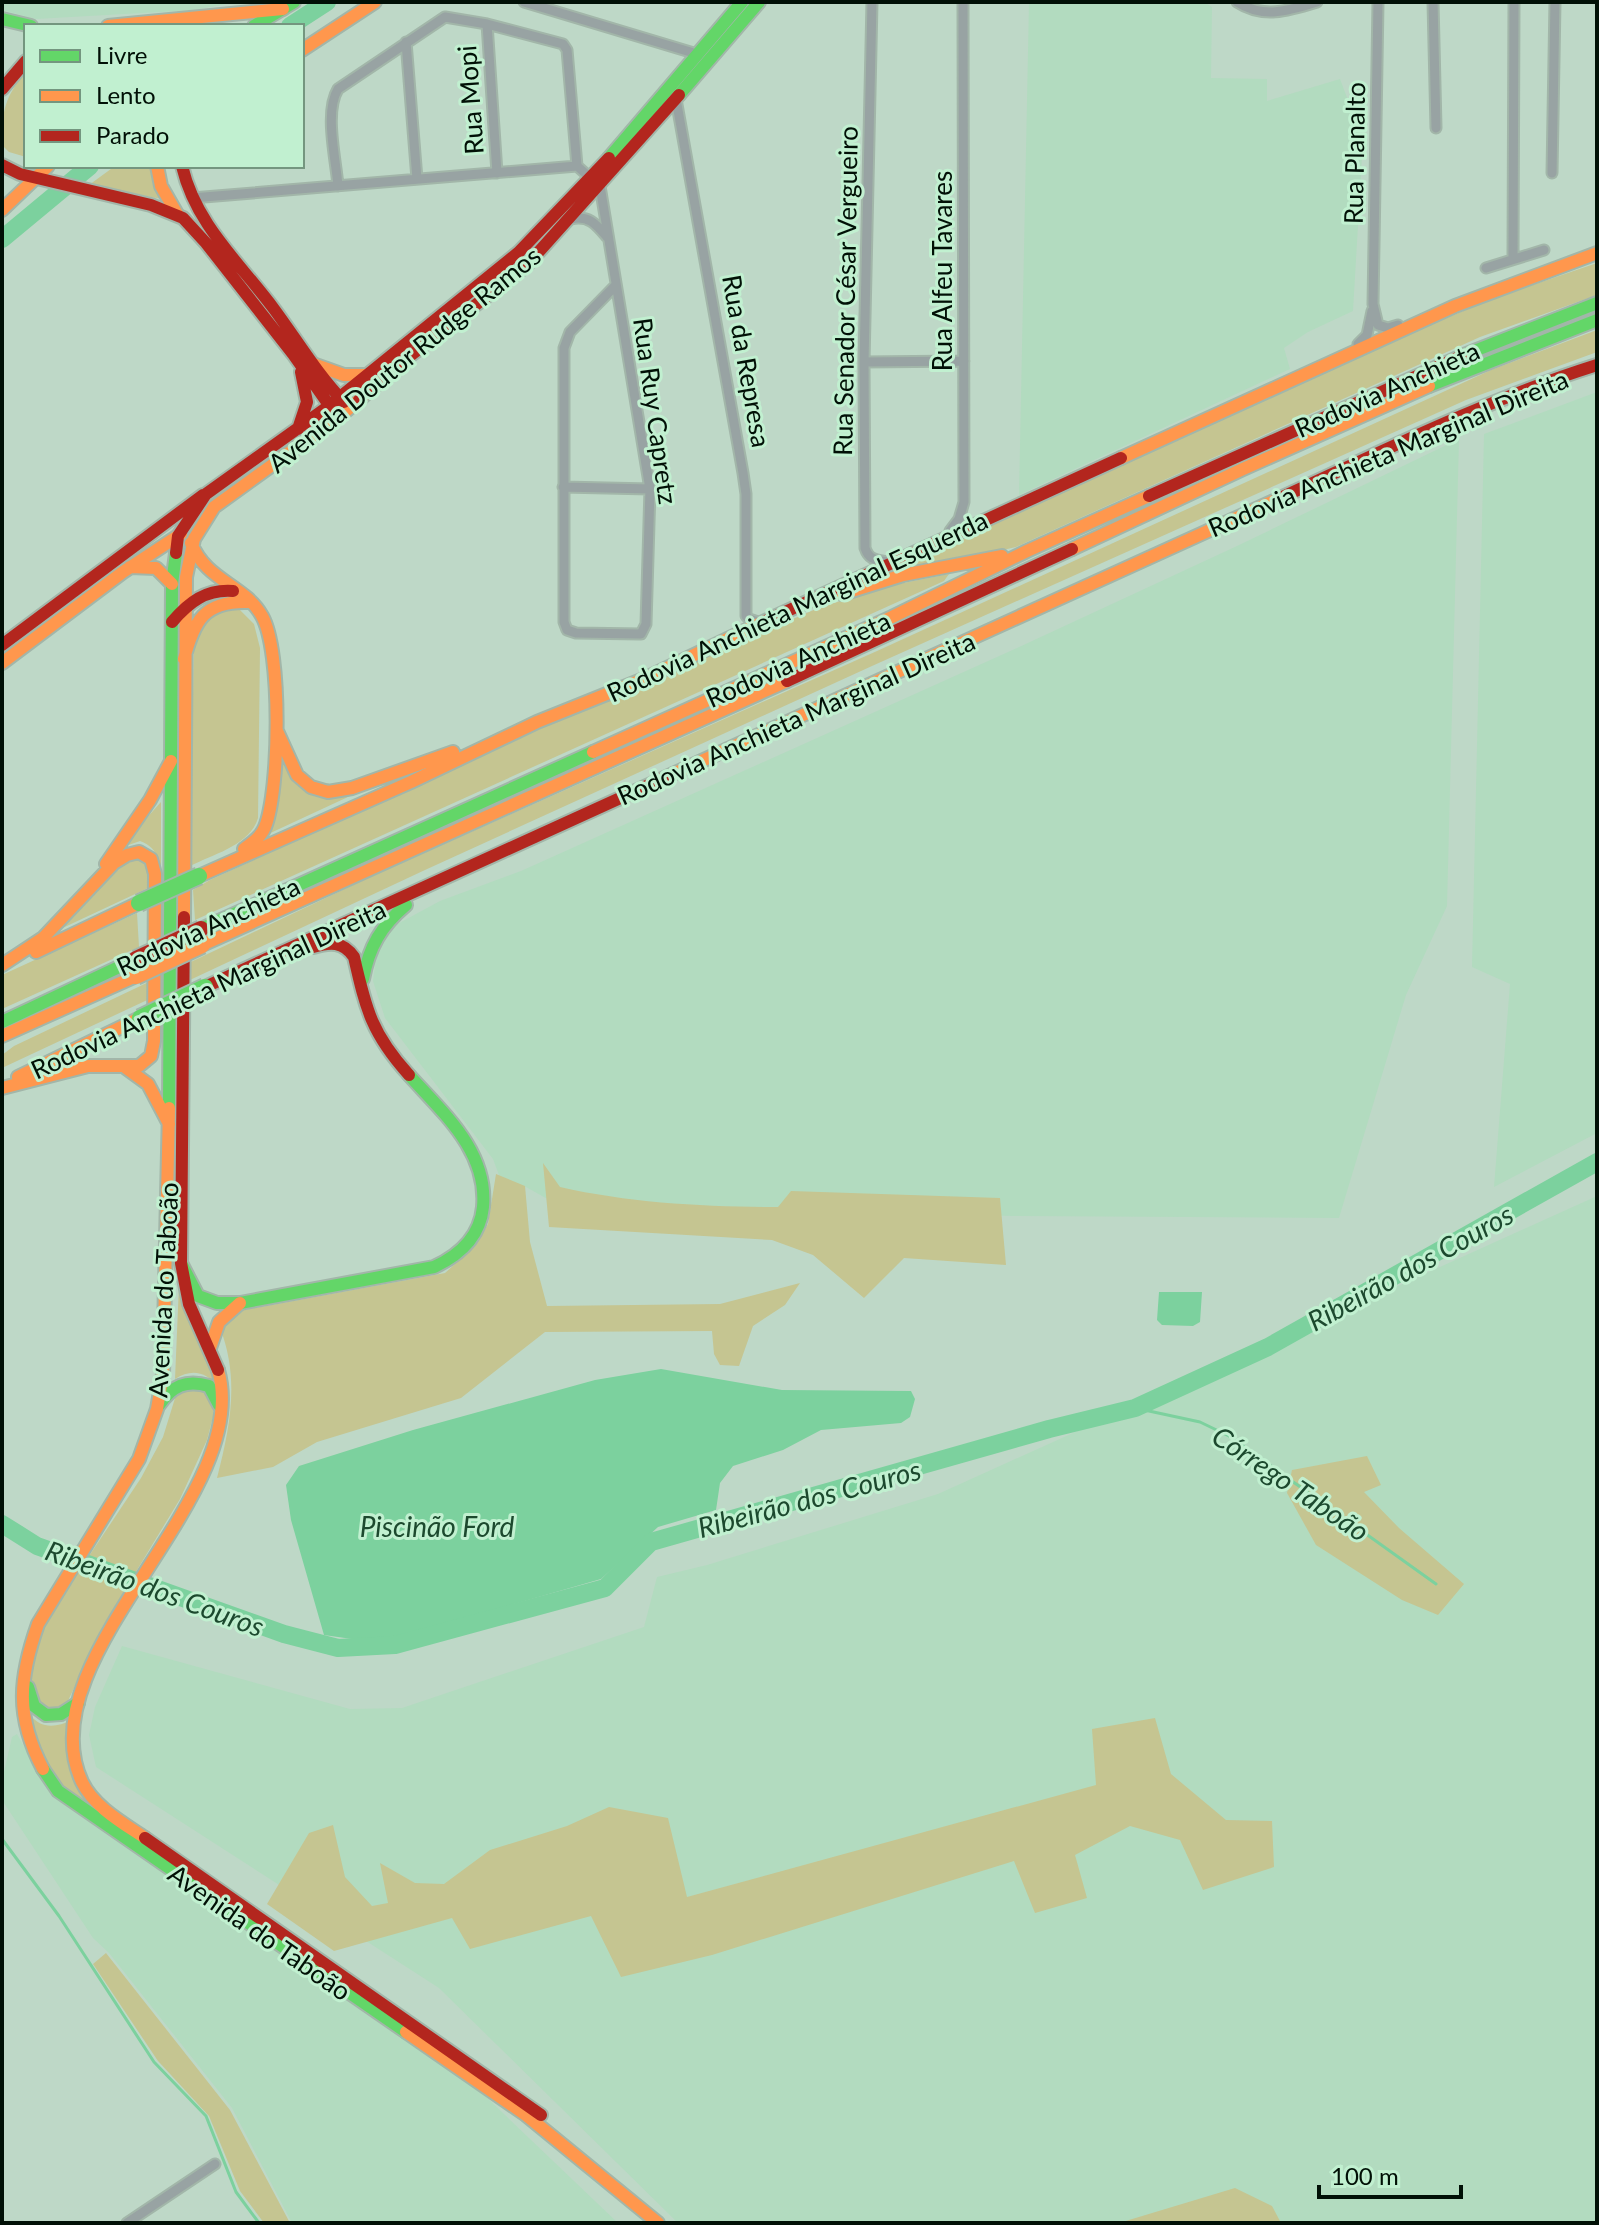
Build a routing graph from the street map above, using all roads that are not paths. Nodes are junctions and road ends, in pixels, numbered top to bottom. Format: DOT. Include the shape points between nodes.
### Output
graph roads {
  1 [pos="375,2"];
  2 [pos="524,2"];
  3 [pos="872,2"];
  4 [pos="963,2"];
  5 [pos="1237,2"];
  6 [pos="1317,2"];
  7 [pos="1378,2"];
  8 [pos="1433,2"];
  9 [pos="1514,2"];
  10 [pos="1555,2"];
  11 [pos="752,3"];
  12 [pos="288,6"];
  13 [pos="2,19"];
  14 [pos="155,23"];
  15 [pos="24,24"];
  16 [pos="257,24"];
  17 [pos="487,24"];
  18 [pos="406,42"];
  19 [pos="304,49"];
  20 [pos="697,54"];
  21 [pos="24,63"];
  22 [pos="2,89"];
  23 [pos="676,99"];
  24 [pos="1436,128"];
  25 [pos="2,165"];
  26 [pos="577,166"];
  27 [pos="157,168"];
  28 [pos="183,168"];
  29 [pos="497,173"];
  30 [pos="1552,173"];
  31 [pos="44,174"];
  32 [pos="417,179"];
  33 [pos="594,184"];
  34 [pos="338,186"];
  35 [pos="192,198"];
  36 [pos="2,210"];
  37 [pos="177,214"];
  38 [pos="571,219"];
  39 [pos="607,237"];
  40 [pos="1544,250"];
  41 [pos="1597,253"];
  42 [pos="1513,258"];
  43 [pos="1486,268"];
  44 [pos="615,286"];
  45 [pos="1597,303"];
  46 [pos="1373,304"];
  47 [pos="1455,306"];
  48 [pos="1597,320"];
  49 [pos="293,354"];
  50 [pos="964,361"];
  51 [pos="864,362"];
  52 [pos="1334,362"];
  53 [pos="311,363"];
  54 [pos="1597,365"];
  55 [pos="366,375"];
  56 [pos="339,407"];
  57 [pos="298,429"];
  58 [pos="563,487"];
  59 [pos="650,489"];
  60 [pos="210,500"];
  61 [pos="947,536"];
  62 [pos="185,540"];
  63 [pos="1027,551"];
  64 [pos="891,562"];
  65 [pos="123,567"];
  66 [pos="172,584"];
  67 [pos="233,591"];
  68 [pos="247,602"];
  69 [pos="184,606"];
  70 [pos="790,610"];
  71 [pos="172,622"];
  72 [pos="761,624"];
  73 [pos="2,645"];
  74 [pos="184,659"];
  75 [pos="2,663"];
  76 [pos="537,722"];
  77 [pos="275,724"];
  78 [pos="171,761"];
  79 [pos="224,865"];
  80 [pos="95,881"];
  81 [pos="429,887"];
  82 [pos="201,937"];
  83 [pos="2,967"];
  84 [pos="136,968"];
  85 [pos="247,969"];
  86 [pos="361,992"];
  87 [pos="72,1005"];
  88 [pos="2,1022"];
  89 [pos="2,1036"];
  90 [pos="2,1048"];
  91 [pos="124,1067"];
  92 [pos="2,1086"];
  93 [pos="169,1124"];
  94 [pos="181,1263"];
  95 [pos="240,1303"];
  96 [pos="210,1348"];
  97 [pos="157,1409"];
  98 [pos="221,1413"];
  99 [pos="78,1703"];
  100 [pos="28,1712"];
  101 [pos="215,2164"];
  102 [pos="127,2223"];
  103 [pos="658,2223"];
  104 [pos="670,2223"];
  1 -- 19 [label="main road"];
  2 -- 20 [label="street"];
  3 -- 51 [label="street, Rua Senador César Vergueiro"];
  4 -- 50 [label="street, Rua Alfeu Tavares"];
  5 -- 6 [label="street" via="1268,14"];
  7 -- 46 [label="street, Rua Planalto"];
  8 -- 24 [label="street"];
  9 -- 42 [label="street"];
  10 -- 30 [label="street"];
  11 -- 20 [label="main road, Avenida Doutor Rudge Ramos"];
  11 -- 23 [label="main road, Avenida Doutor Rudge Ramos"];
  12 -- 14 [label="main road"];
  12 -- 16 [label="main road"];
  13 -- 15 [label="main road"];
  17 -- 18 [label="street" via="445,17"];
  17 -- 26 [label="street" via="563,44 567,50"];
  17 -- 29 [label="street, Rua Mopi"];
  18 -- 32 [label="street"];
  18 -- 34 [label="street" via="344,83 334,96"];
  20 -- 33 [label="main road, Avenida Doutor Rudge Ramos"];
  21 -- 22 [label="main road"];
  23 -- 33 [label="main road, Avenida Doutor Rudge Ramos"];
  23 -- 72 [label="street, Rua da Represa" via="746,494 746,616"];
  25 -- 31 [label="main road"];
  26 -- 29 [label="street"];
  26 -- 33 [label="street"];
  27 -- 37 [label="main road"];
  28 -- 35 [label="main road"];
  29 -- 32 [label="street"];
  31 -- 36 [label="main road"];
  31 -- 37 [label="main road"];
  32 -- 34 [label="street"];
  33 -- 38 [label="main road, Avenida Doutor Rudge Ramos"];
  33 -- 39 [label="street, Rua Ruy Capretz"];
  33 -- 55 [label="main road, Avenida Doutor Rudge Ramos"];
  34 -- 35 [label="street"];
  35 -- 53 [label="main road"];
  37 -- 49 [label="main road"];
  38 -- 39 [label="street" via="586,218"];
  38 -- 56 [label="main road, Avenida Doutor Rudge Ramos" via="527,265"];
  39 -- 44 [label="street, Rua Ruy Capretz"];
  40 -- 42 [label="street"];
  41 -- 47 [label="main road, Rodovia Anchieta Marginal Esquerda"];
  42 -- 43 [label="street"];
  44 -- 58 [label="street" via="565,340"];
  44 -- 59 [label="street, Rua Ruy Capretz"];
  45 -- 63 [label="main road, Rodovia Anchieta" via="1409,378"];
  46 -- 47 [label="street" via="1378,325 1388,328"];
  46 -- 52 [label="street, Rua Planalto" via="1365,339"];
  47 -- 52 [label="main road, Rodovia Anchieta Marginal Esquerda"];
  48 -- 82 [label="main road, Rodovia Anchieta" via="1386,404 896,632"];
  49 -- 56 [label="main road"];
  49 -- 57 [label="main road" via="307,394"];
  50 -- 51 [label="street"];
  50 -- 61 [label="street, Rua Alfeu Tavares" via="964,502"];
  51 -- 64 [label="street, Rua Senador César Vergueiro" via="865,548 873,559"];
  52 -- 61 [label="main road, Rodovia Anchieta Marginal Esquerda"];
  53 -- 55 [label="main road" via="344,375"];
  53 -- 56 [label="main road"];
  54 -- 81 [label="main road, Rodovia Anchieta Marginal Direita" via="1438,426"];
  55 -- 56 [label="main road, Avenida Doutor Rudge Ramos"];
  56 -- 57 [label="main road, Avenida Doutor Rudge Ramos"];
  56 -- 60 [label="main road, Avenida Doutor Rudge Ramos"];
  57 -- 60 [label="main road, Avenida Doutor Rudge Ramos"];
  58 -- 59 [label="street"];
  58 -- 59 [label="street, Rua Ruy Capretz" via="564,627 570,632 637,634 646,624"];
  60 -- 62 [label="main road, Avenida do Taboão" via="199,527"];
  60 -- 65 [label="main road, Avenida Doutor Rudge Ramos"];
  61 -- 64 [label="main road, Rodovia Anchieta Marginal Esquerda"];
  62 -- 65 [label="main road, Avenida Doutor Rudge Ramos"];
  62 -- 66 [label="main road, Avenida do Taboão"];
  62 -- 67 [label="main road" via="201,565"];
  62 -- 69 [label="main road, Avenida do Taboão"];
  63 -- 70 [label="main road" via="903,575"];
  63 -- 82 [label="main road, Rodovia Anchieta"];
  64 -- 70 [label="main road, Rodovia Anchieta Marginal Esquerda"];
  65 -- 66 [label="main road" via="156,568"];
  65 -- 73 [label="main road, Avenida Doutor Rudge Ramos"];
  65 -- 75 [label="main road, Avenida Doutor Rudge Ramos"];
  66 -- 71 [label="main road, Avenida do Taboão"];
  67 -- 68 [label="main road"];
  67 -- 69 [label="main road" via="210,592"];
  68 -- 74 [label="main road" via="218,604 203,613"];
  68 -- 77 [label="main road" via="269,635"];
  69 -- 71 [label="main road"];
  69 -- 74 [label="main road, Avenida do Taboão"];
  70 -- 72 [label="main road, Rodovia Anchieta Marginal Esquerda"];
  71 -- 78 [label="main road, Avenida do Taboão"];
  72 -- 76 [label="main road, Rodovia Anchieta Marginal Esquerda"];
  74 -- 94 [label="main road, Avenida do Taboão"];
  76 -- 77 [label="main road" via="334,792 302,781"];
  76 -- 79 [label="main road, Rodovia Anchieta Marginal Esquerda"];
  77 -- 79 [label="main road" via="266,825"];
  78 -- 80 [label="main road"];
  78 -- 93 [label="main road, Avenida do Taboão"];
  79 -- 83 [label="main road, Rodovia Anchieta Marginal Esquerda, bridge"];
  80 -- 83 [label="main road" via="45,937"];
  80 -- 91 [label="main road" via="130,853 144,854 154,865 154,1048 143,1065"];
  81 -- 85 [label="main road, Rodovia Anchieta Marginal Direita"];
  81 -- 86 [label="main road" via="378,931"];
  82 -- 84 [label="main road, Rodovia Anchieta, bridge"];
  84 -- 87 [label="main road, Rodovia Anchieta"];
  84 -- 88 [label="main road, Rodovia Anchieta"];
  85 -- 86 [label="main road" via="339,942 354,957"];
  85 -- 92 [label="main road, Rodovia Anchieta Marginal Direita, bridge"];
  86 -- 95 [label="main road" via="382,1043 473,1150 485,1185 480,1224 471,1241 434,1267"];
  87 -- 89 [label="main road, Rodovia Anchieta"];
  87 -- 90 [label="main road"];
  91 -- 92 [label="main road" via="75,1068"];
  91 -- 93 [label="main road" via="151,1086"];
  93 -- 97 [label="main road, Avenida do Taboão" via="165,1339"];
  94 -- 95 [label="main road" via="198,1296"];
  94 -- 96 [label="main road, Avenida do Taboão" via="190,1307"];
  95 -- 96 [label="main road" via="216,1325"];
  96 -- 98 [label="main road, Avenida do Taboão" via="223,1387"];
  97 -- 98 [label="main road" via="172,1388 189,1381 209,1386"];
  97 -- 100 [label="main road, Avenida do Taboão" via="139,1459 38,1624 25,1663"];
  98 -- 99 [label="main road, Avenida do Taboão" via="189,1496 123,1605"];
  99 -- 100 [label="main road" via="59,1715"];
  99 -- 104 [label="main road, Avenida do Taboão" via="73,1754 92,1800 522,2100"];
  100 -- 103 [label="main road, Avenida do Taboão" via="29,1744 42,1770 74,1804 526,2115"];
  101 -- 102 [label="street"];
}
